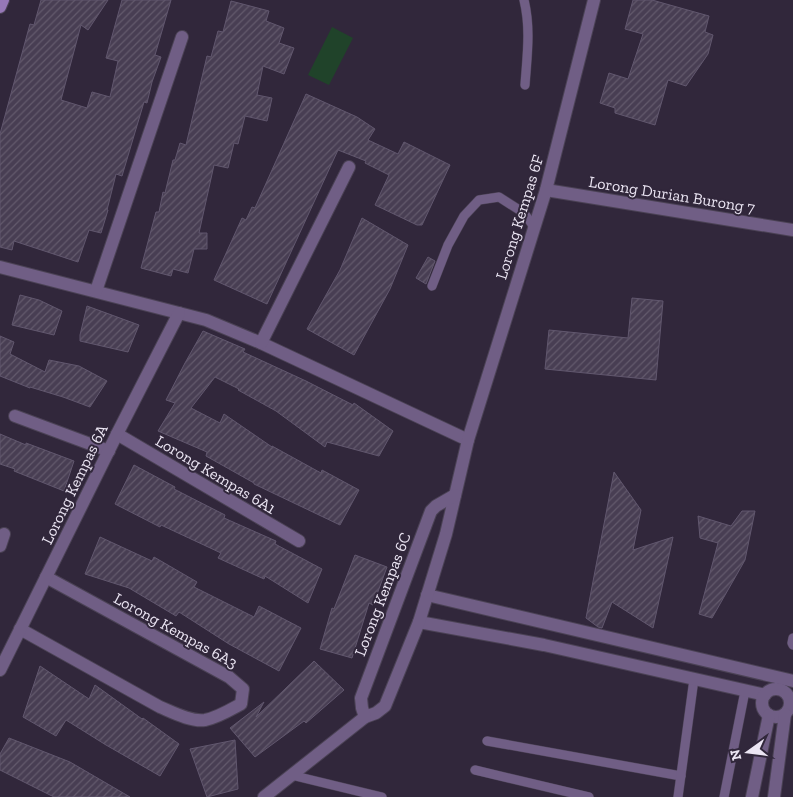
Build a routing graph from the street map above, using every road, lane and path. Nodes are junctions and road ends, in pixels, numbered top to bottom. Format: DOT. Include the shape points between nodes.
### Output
graph roads {
  1 [pos="2,0"];
  2 [pos="524,0"];
  3 [pos="594,0"];
  4 [pos="0,7"];
  5 [pos="182,38"];
  6 [pos="525,85"];
  7 [pos="349,167"];
  8 [pos="546,190"];
  9 [pos="534,227"];
  10 [pos="793,230"];
  11 [pos="0,267"];
  12 [pos="432,286"];
  13 [pos="96,292"];
  14 [pos="179,313"];
  15 [pos="261,343"];
  16 [pos="15,416"];
  17 [pos="117,434"];
  18 [pos="468,440"];
  19 [pos="109,451"];
  20 [pos="455,495"];
  21 [pos="299,542"];
  22 [pos="46,577"];
  23 [pos="427,595"];
  24 [pos="419,622"];
  25 [pos="20,629"];
  26 [pos="793,638"];
  27 [pos="6,643"];
  28 [pos="793,645"];
  29 [pos="738,667"];
  30 [pos="0,670"];
  31 [pos="694,680"];
  32 [pos="793,681"];
  33 [pos="745,691"];
  34 [pos="778,692"];
  35 [pos="790,709"];
  36 [pos="768,715"];
  37 [pos="365,717"];
  38 [pos="487,741"];
  39 [pos="475,770"];
  40 [pos="291,775"];
  41 [pos="681,776"];
  42 [pos="264,797"];
  43 [pos="382,797"];
  44 [pos="589,797"];
  45 [pos="678,797"];
  46 [pos="724,797"];
  47 [pos="752,797"];
  48 [pos="774,797"];
  1 -- 4 [label="street"];
  2 -- 6 [label="lane" via="529,36"];
  3 -- 8 [label="street, Lorong Kempas 6F"];
  5 -- 13 [label="street"];
  7 -- 15 [label="street"];
  8 -- 9 [label="street, Lorong Kempas 6F"];
  8 -- 10 [label="street, Lorong Durian Burong 7"];
  9 -- 12 [label="lane" via="524,212 499,197 479,200 464,216 448,245"];
  9 -- 18 [label="street, Lorong Kempas 6F"];
  11 -- 13 [label="street"];
  13 -- 14 [label="street"];
  14 -- 15 [label="street" via="206,320"];
  14 -- 17 [label="street, Lorong Kempas 6A"];
  15 -- 18 [label="street"];
  16 -- 19 [label="street"];
  17 -- 19 [label="street, Lorong Kempas 6A"];
  17 -- 21 [label="street, Lorong Kempas 6A1"];
  18 -- 20 [label="street"];
  19 -- 22 [label="street, Lorong Kempas 6A"];
  20 -- 23 [label="street"];
  20 -- 37 [label="street, Lorong Kempas 6C" via="431,511 361,698"];
  22 -- 25 [label="street, Lorong Kempas 6A"];
  22 -- 25 [label="street, Lorong Kempas 6A3" via="229,677 243,689 241,704 204,720 182,717"];
  23 -- 24 [label="street"];
  23 -- 29 [label="street"];
  24 -- 31 [label="street"];
  24 -- 37 [label="street" via="385,706"];
  25 -- 27 [label="street, Lorong Kempas 6A"];
  26 -- 28 [label="lane"];
  27 -- 30 [label="street, Lorong Kempas 6A"];
  29 -- 32 [label="street"];
  29 -- 34 [label="street"];
  31 -- 33 [label="street"];
  31 -- 41 [label="lane"];
  33 -- 34 [label="street"];
  33 -- 46 [label="lane"];
  34 -- 35 [label="street" via="789,697"];
  34 -- 36 [label="street" via="763,699 763,708"];
  35 -- 36 [label="street" via="777,717"];
  35 -- 48 [label="street"];
  36 -- 47 [label="street"];
  37 -- 40 [label="street"];
  38 -- 41 [label="lane"];
  39 -- 44 [label="lane"];
  40 -- 42 [label="street"];
  40 -- 43 [label="lane"];
  41 -- 45 [label="lane"];
}
